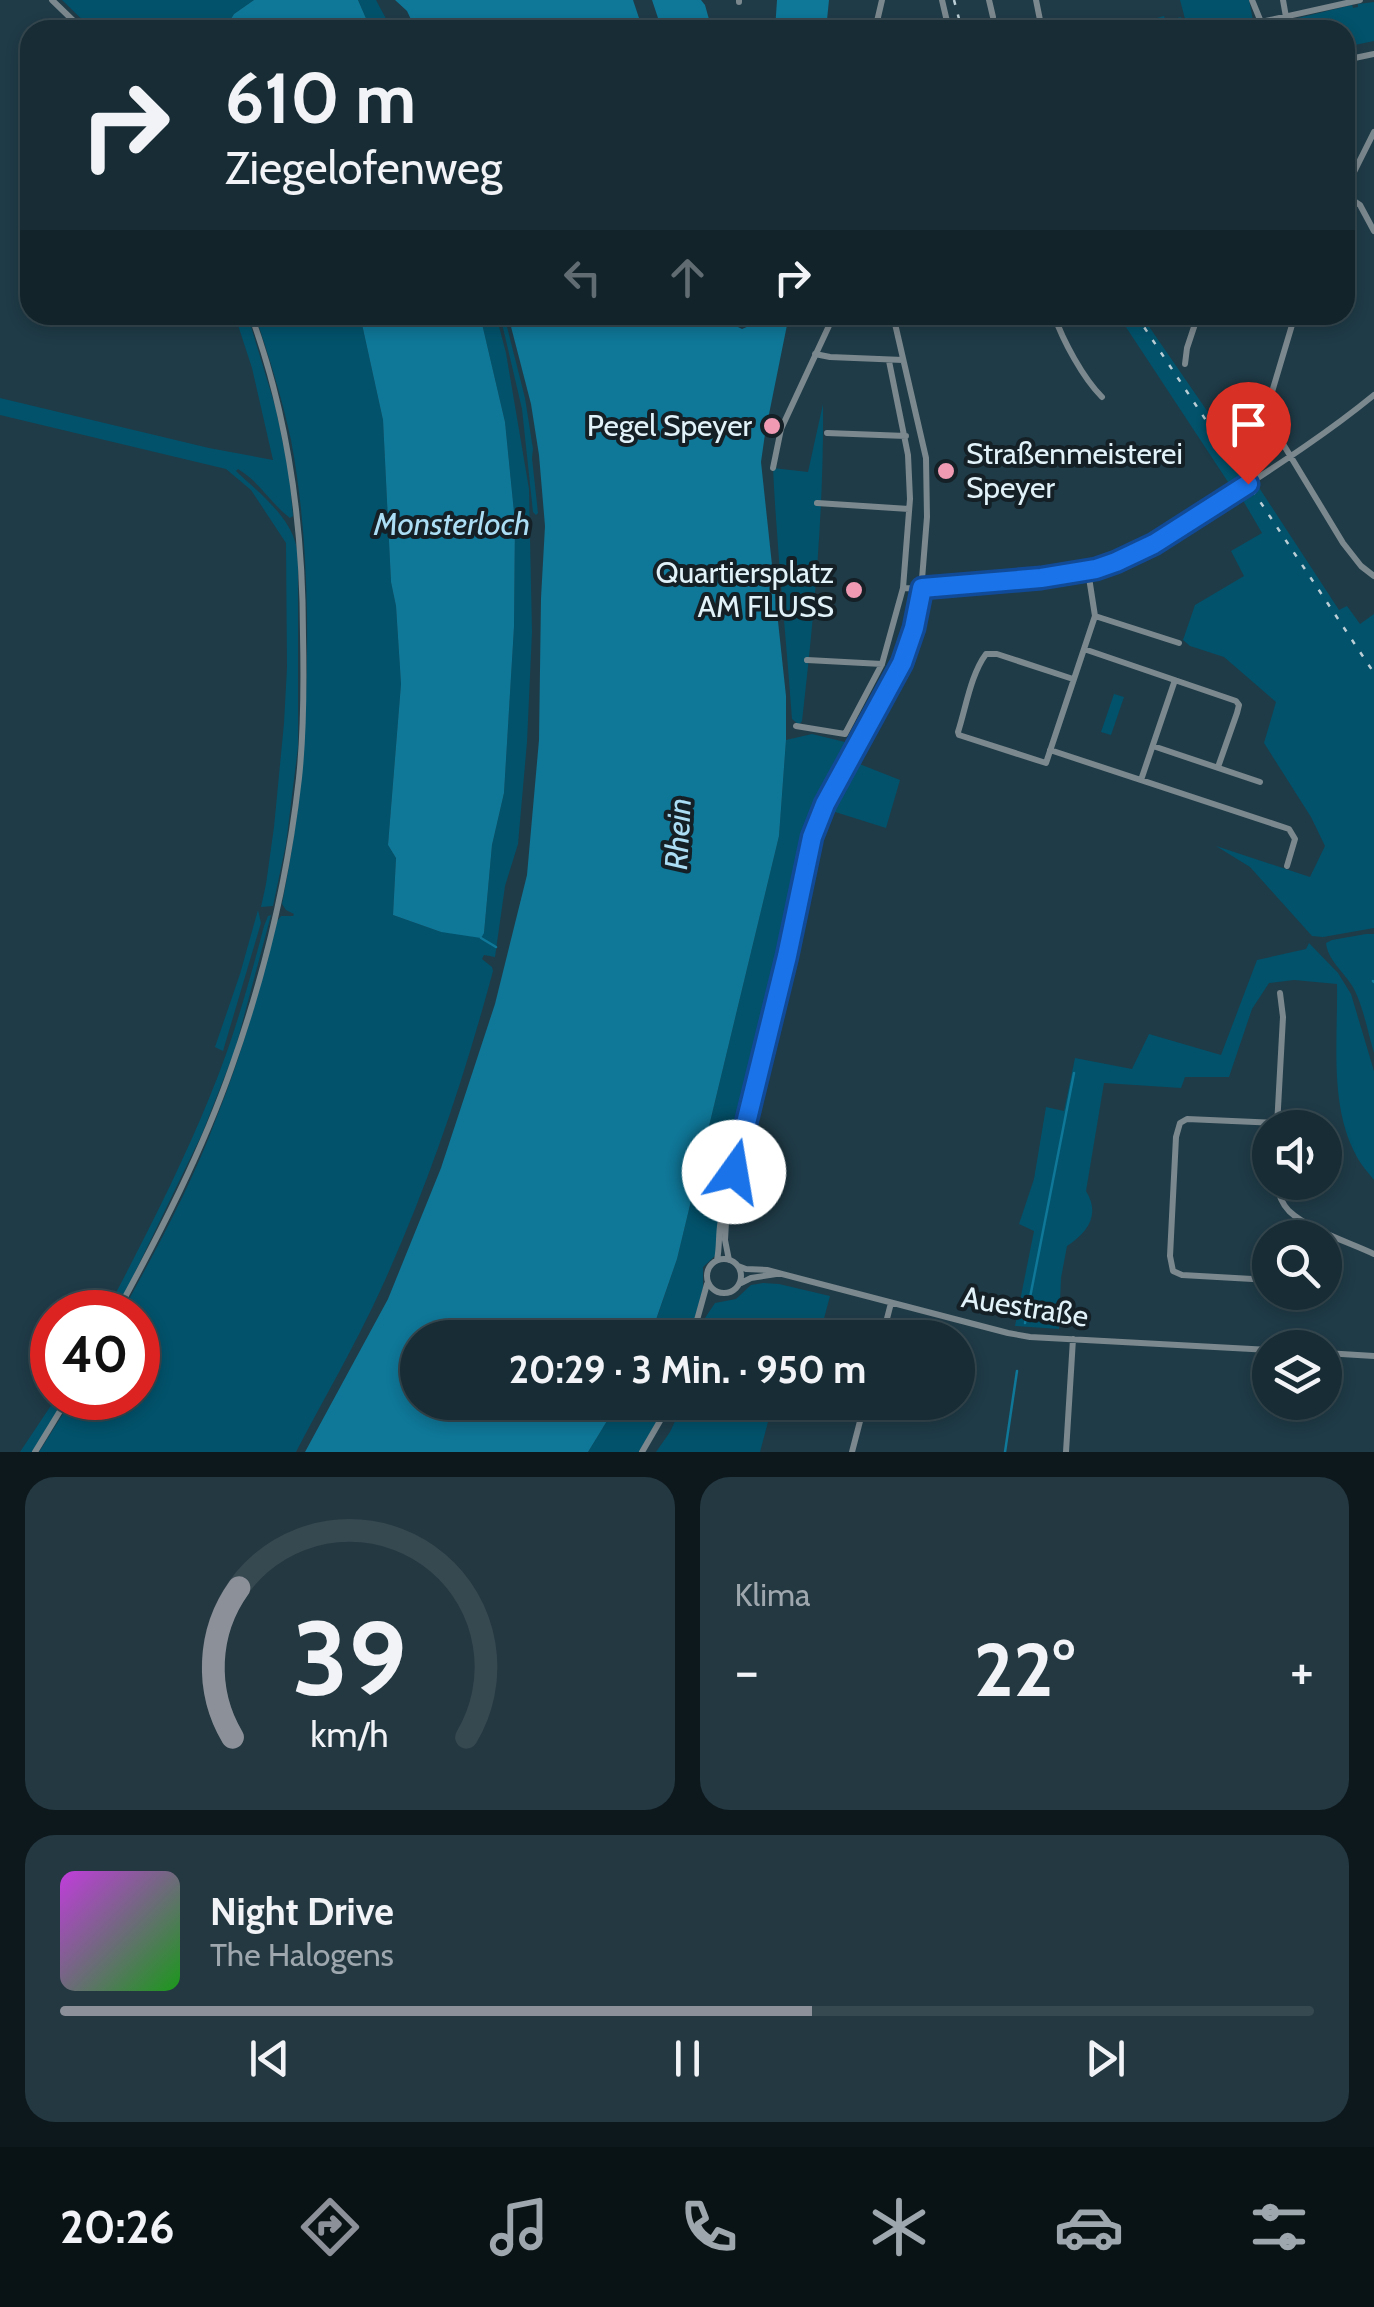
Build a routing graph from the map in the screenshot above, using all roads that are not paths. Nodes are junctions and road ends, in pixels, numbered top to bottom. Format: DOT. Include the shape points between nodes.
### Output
graph roads {
  1 [pos="52,0"];
  2 [pos="989,0"];
  3 [pos="1283,0"];
  4 [pos="1360,0"];
  5 [pos="1343,2"];
  6 [pos="993,17"];
  7 [pos="1286,17"];
  8 [pos="73,20"];
  9 [pos="1271,20"];
  10 [pos="1374,132"];
  11 [pos="1355,165"];
  12 [pos="1355,201"];
  13 [pos="1374,231"];
  14 [pos="255,325"];
  15 [pos="829,325"];
  16 [pos="895,325"];
  17 [pos="1058,325"];
  18 [pos="1195,325"];
  19 [pos="1292,325"];
  20 [pos="816,354"];
  21 [pos="889,360"];
  22 [pos="904,360"];
  23 [pos="1185,364"];
  24 [pos="1374,395"];
  25 [pos="1102,397"];
  26 [pos="828,433"];
  27 [pos="906,436"];
  28 [pos="1290,456"];
  29 [pos="773,468"];
  30 [pos="817,504"];
  31 [pos="909,509"];
  32 [pos="1088,572"];
  33 [pos="1374,576"];
  34 [pos="904,588"];
  35 [pos="922,588"];
  36 [pos="1095,616"];
  37 [pos="1178,643"];
  38 [pos="1084,649"];
  39 [pos="807,660"];
  40 [pos="882,664"];
  41 [pos="1073,679"];
  42 [pos="1175,680"];
  43 [pos="796,726"];
  44 [pos="845,734"];
  45 [pos="860,740"];
  46 [pos="1153,746"];
  47 [pos="1050,750"];
  48 [pos="1218,767"];
  49 [pos="1141,780"];
  50 [pos="1260,782"];
  51 [pos="1287,866"];
  52 [pos="1280,993"];
  53 [pos="1277,1110"];
  54 [pos="1252,1124"];
  55 [pos="1281,1200"];
  56 [pos="727,1204"];
  57 [pos="1304,1220"];
  58 [pos="1342,1239"];
  59 [pos="1374,1254"];
  60 [pos="716,1260"];
  61 [pos="730,1260"];
  62 [pos="738,1266"];
  63 [pos="778,1274"];
  64 [pos="1252,1279"];
  65 [pos="708,1283"];
  66 [pos="740,1284"];
  67 [pos="128,1290"];
  68 [pos="717,1292"];
  69 [pos="891,1303"];
  70 [pos="698,1314"];
  71 [pos="696,1320"];
  72 [pos="887,1320"];
  73 [pos="1073,1340"];
  74 [pos="1252,1349"];
  75 [pos="1342,1354"];
  76 [pos="1374,1356"];
  77 [pos="54,1420"];
  78 [pos="661,1420"];
  79 [pos="860,1420"];
  80 [pos="34,1452"];
  81 [pos="642,1452"];
  82 [pos="852,1452"];
  83 [pos="1066,1452"];
  1 -- 8 [label="street"];
  2 -- 6 [label="street"];
  3 -- 7 [label="street"];
  4 -- 5 [label="street"];
  5 -- 7 [label="street"];
  7 -- 9 [label="street"];
  10 -- 11 [label="street"];
  12 -- 13 [label="street"];
  14 -- 67 [label="street" via="286,435 300,539 304,703 297,792 272,929 233,1064 182,1187"];
  15 -- 20 [label="street"];
  16 -- 22 [label="street"];
  17 -- 25 [label="street"];
  18 -- 23 [label="street"];
  19 -- 28 [label="street" via="1269,412"];
  20 -- 21 [label="street"];
  20 -- 29 [label="street" via="781,430"];
  21 -- 22 [label="street"];
  21 -- 27 [label="street"];
  22 -- 35 [label="street" via="926,458"];
  24 -- 28 [label="street"];
  26 -- 27 [label="street"];
  27 -- 31 [label="street"];
  28 -- 32 [label="street" via="1154,544"];
  28 -- 33 [label="street" via="1352,556"];
  30 -- 31 [label="street"];
  31 -- 34 [label="street"];
  32 -- 35 [label="street"];
  32 -- 36 [label="street"];
  34 -- 35 [label="street"];
  34 -- 40 [label="street"];
  35 -- 45 [label="street" via="902,663"];
  36 -- 37 [label="street"];
  36 -- 38 [label="street"];
  38 -- 41 [label="street"];
  38 -- 42 [label="street"];
  39 -- 40 [label="street"];
  40 -- 44 [label="street"];
  41 -- 47 [label="street"];
  41 -- 47 [label="street" via="986,654 958,732 1046,763"];
  42 -- 46 [label="street"];
  42 -- 48 [label="street" via="1239,705"];
  43 -- 44 [label="street"];
  44 -- 45 [label="street"];
  45 -- 56 [label="street" via="812,837"];
  46 -- 48 [label="street"];
  46 -- 49 [label="street"];
  47 -- 49 [label="street"];
  48 -- 50 [label="street"];
  49 -- 51 [label="street" via="1289,830 1295,839"];
  52 -- 53 [label="street"];
  54 -- 64 [label="street" via="1180,1123 1170,1256 1173,1272 1182,1275"];
  55 -- 57 [label="street"];
  56 -- 60 [label="street"];
  56 -- 61 [label="street"];
  58 -- 59 [label="street"];
  60 -- 61 [label="street"];
  60 -- 65 [label="street"];
  61 -- 62 [label="street"];
  62 -- 63 [label="street, Auestraße"];
  62 -- 66 [label="street"];
  63 -- 66 [label="street, Auestraße"];
  63 -- 69 [label="street, Auestraße"];
  65 -- 68 [label="street"];
  65 -- 70 [label="street"];
  66 -- 68 [label="street"];
  68 -- 70 [label="street"];
  69 -- 72 [label="street"];
  69 -- 73 [label="street, Auestraße" via="1008,1333"];
  70 -- 71 [label="street"];
  73 -- 74 [label="street, Auestraße"];
  73 -- 83 [label="street"];
  75 -- 76 [label="street"];
  77 -- 80 [label="street"];
  78 -- 81 [label="street"];
  79 -- 82 [label="street"];
}
